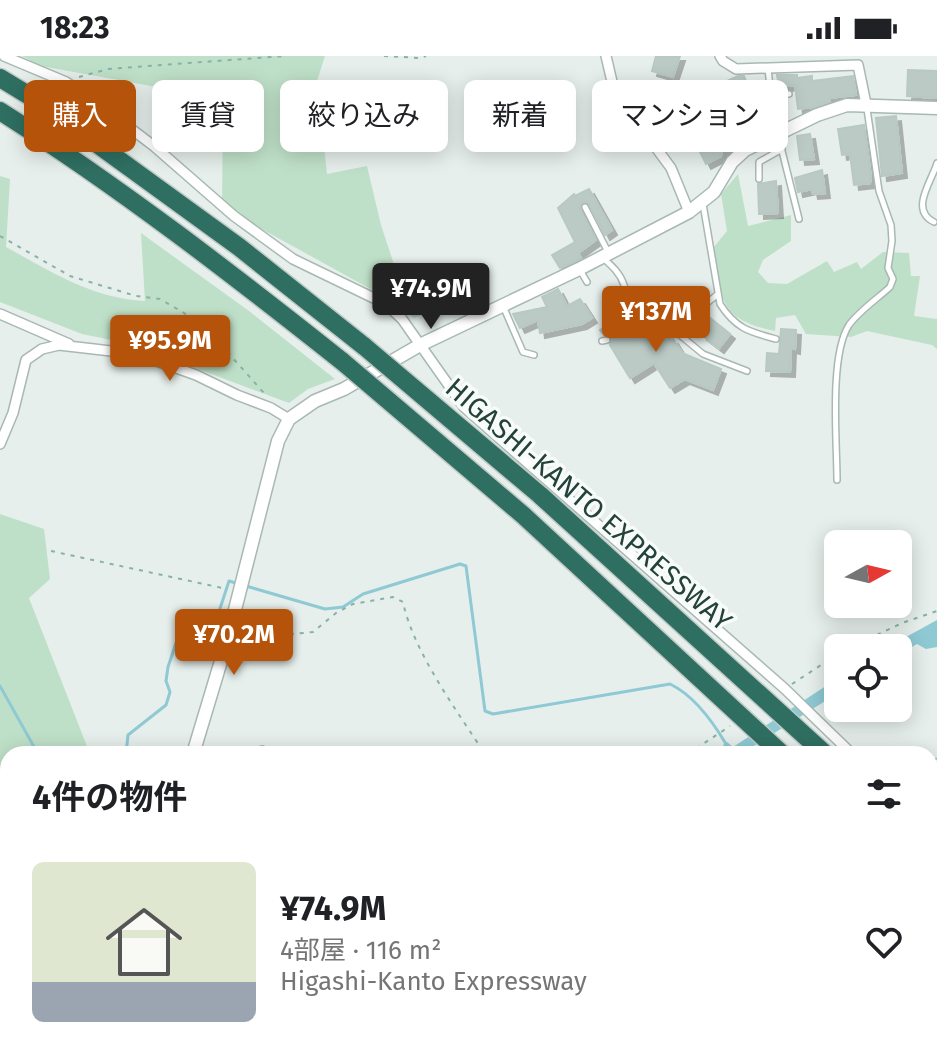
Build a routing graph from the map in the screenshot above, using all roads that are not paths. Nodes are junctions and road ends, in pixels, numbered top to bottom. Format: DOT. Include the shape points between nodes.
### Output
graph roads {
  1 [pos="4,56"];
  2 [pos="606,56"];
  3 [pos="720,56"];
  4 [pos="859,61"];
  5 [pos="768,68"];
  6 [pos="0,78"];
  7 [pos="789,94"];
  8 [pos="866,104"];
  9 [pos="937,108"];
  10 [pos="0,111"];
  11 [pos="788,129"];
  12 [pos="743,152"];
  13 [pos="777,152"];
  14 [pos="783,152"];
  15 [pos="937,163"];
  16 [pos="759,179"];
  17 [pos="702,203"];
  18 [pos="585,207"];
  19 [pos="689,212"];
  20 [pos="799,219"];
  21 [pos="934,222"];
  22 [pos="606,256"];
  23 [pos="579,269"];
  24 [pos="587,282"];
  25 [pos="718,294"];
  26 [pos="503,306"];
  27 [pos="633,310"];
  28 [pos="0,314"];
  29 [pos="776,339"];
  30 [pos="420,345"];
  31 [pos="72,346"];
  32 [pos="534,355"];
  33 [pos="747,371"];
  34 [pos="289,419"];
  35 [pos="0,444"];
  36 [pos="837,480"];
  37 [pos="195,746"];
  38 [pos="773,746"];
  39 [pos="816,746"];
  40 [pos="840,746"];
  1 -- 30 [label="street" via="66,82 124,121 234,216 293,259 386,304"];
  2 -- 19 [label="street" via="623,118 651,141 671,168"];
  3 -- 5 [label="street" via="736,69"];
  4 -- 5 [label="street"];
  4 -- 8 [label="street"];
  5 -- 7 [label="lane" via="771,96"];
  6 -- 39 [label="highway, HIGASHI-KANTO EXPRESSWAY, bridge" via="239,247 365,347 529,486"];
  8 -- 9 [label="street"];
  8 -- 11 [label="street" via="831,109"];
  8 -- 36 [label="lane" via="879,191 891,225 888,268 893,279 845,336 838,365"];
  10 -- 38 [label="highway, HIGASHI-KANTO EXPRESSWAY, bridge" via="130,198 343,362 523,515"];
  12 -- 17 [label="street"];
  13 -- 16 [label="lane" via="759,162"];
  14 -- 20 [label="lane"];
  15 -- 21 [label="lane" via="923,194 924,212"];
  17 -- 19 [label="street"];
  17 -- 25 [label="lane"];
  18 -- 22 [label="lane"];
  19 -- 22 [label="street"];
  22 -- 23 [label="street"];
  22 -- 27 [label="lane" via="624,283"];
  23 -- 24 [label="lane"];
  23 -- 26 [label="street"];
  25 -- 29 [label="lane" via="727,316 744,330"];
  25 -- 33 [label="lane" via="674,330 703,354"];
  26 -- 30 [label="street"];
  26 -- 32 [label="lane" via="523,352"];
  28 -- 31 [label="street"];
  30 -- 34 [label="street"];
  30 -- 40 [label="street" via="464,407 788,691"];
  31 -- 34 [label="street" via="137,354"];
  31 -- 35 [label="street" via="42,349 26,360"];
  34 -- 37 [label="street" via="278,441"];
}
